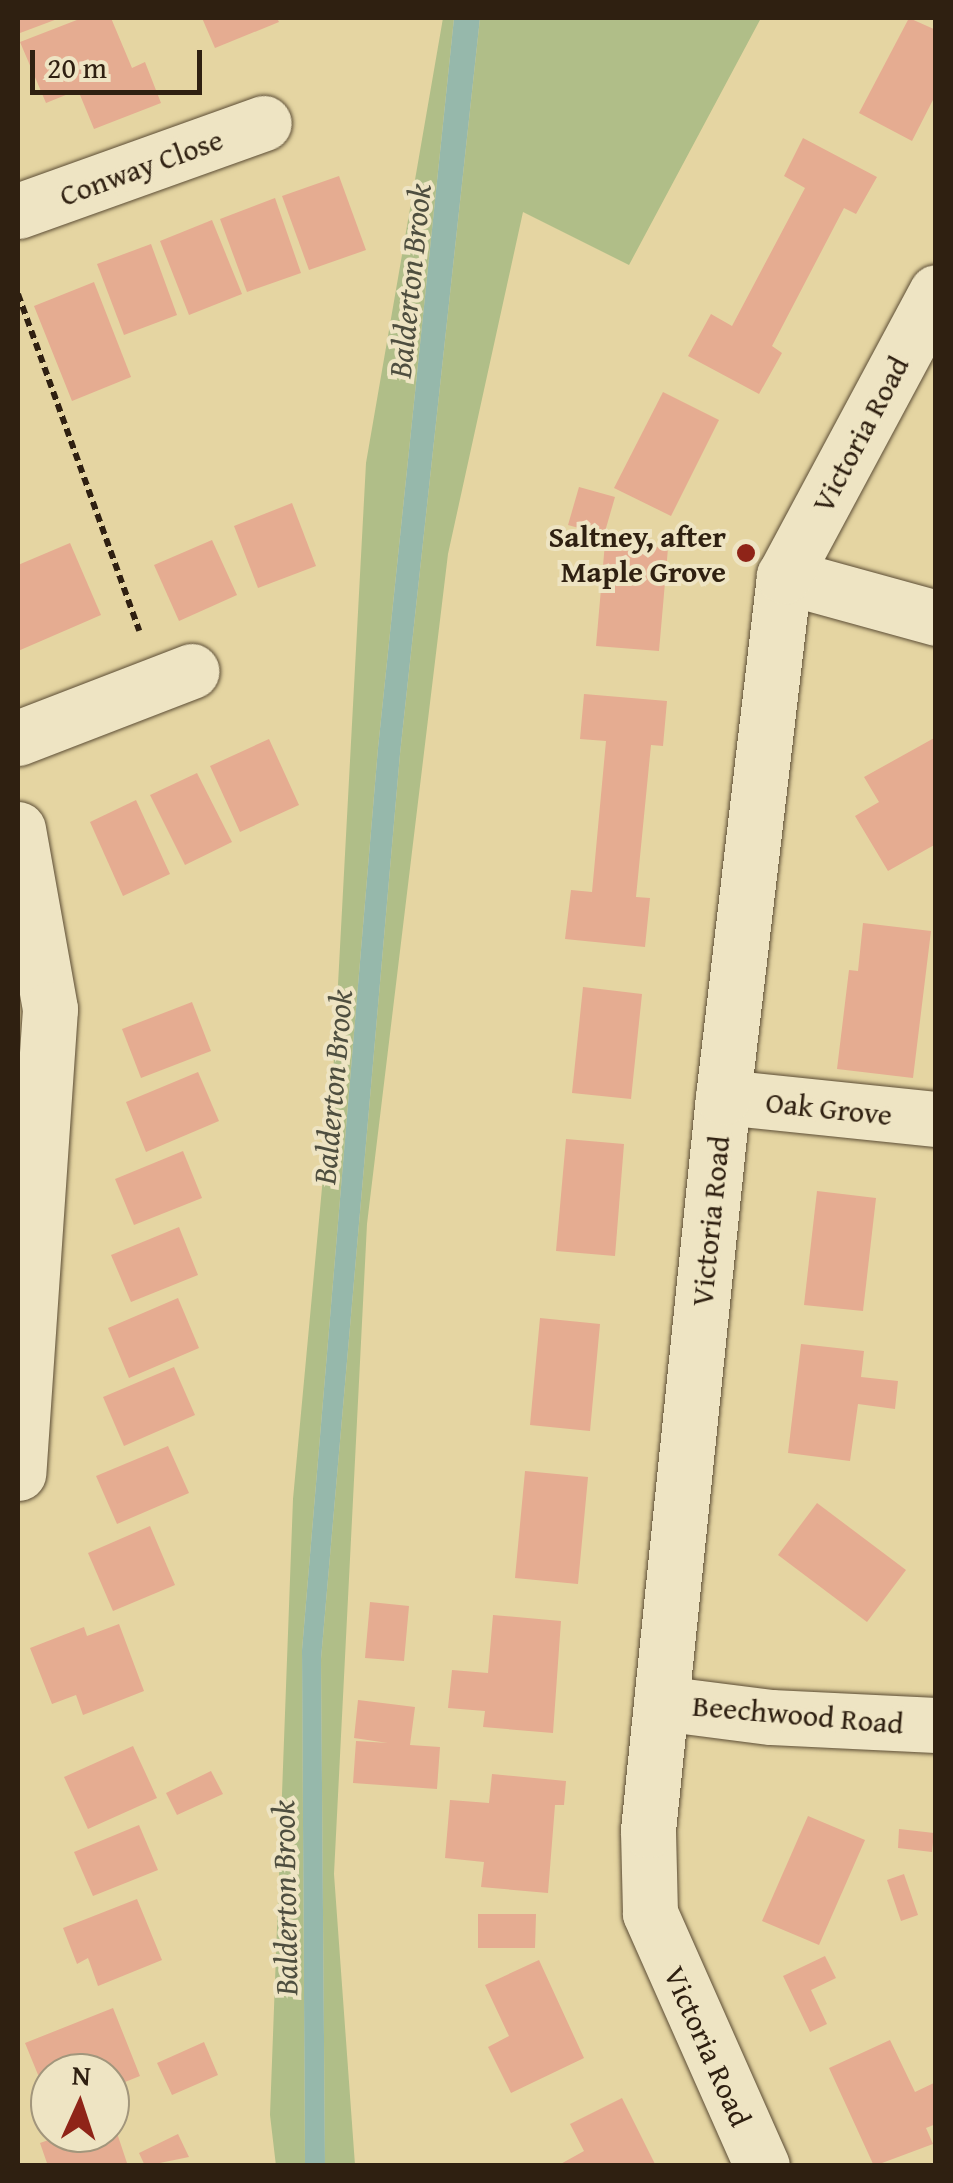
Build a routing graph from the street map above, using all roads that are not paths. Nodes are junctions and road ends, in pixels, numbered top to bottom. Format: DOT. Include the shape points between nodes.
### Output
graph roads {
  1 [pos="264,123"];
  2 [pos="18,210"];
  3 [pos="936,292"];
  4 [pos="784,576"];
  5 [pos="936,618"];
  6 [pos="175,677"];
  7 [pos="18,738"];
  8 [pos="18,830"];
  9 [pos="722,1097"];
  10 [pos="936,1119"];
  11 [pos="18,1473"];
  12 [pos="662,1703"];
  13 [pos="936,1725"];
  14 [pos="762,2166"];
  1 -- 2 [label="street, Conway Close"];
  3 -- 4 [label="street, Victoria Road"];
  4 -- 5 [label="street"];
  4 -- 9 [label="street, Victoria Road"];
  6 -- 7 [label="street"];
  8 -- 11 [label="street" via="50,1009"];
  9 -- 10 [label="street, Oak Grove"];
  9 -- 12 [label="street, Victoria Road"];
  12 -- 13 [label="street, Beechwood Road" via="771,1717"];
  12 -- 14 [label="street, Victoria Road" via="648,1830 650,1913"];
}
